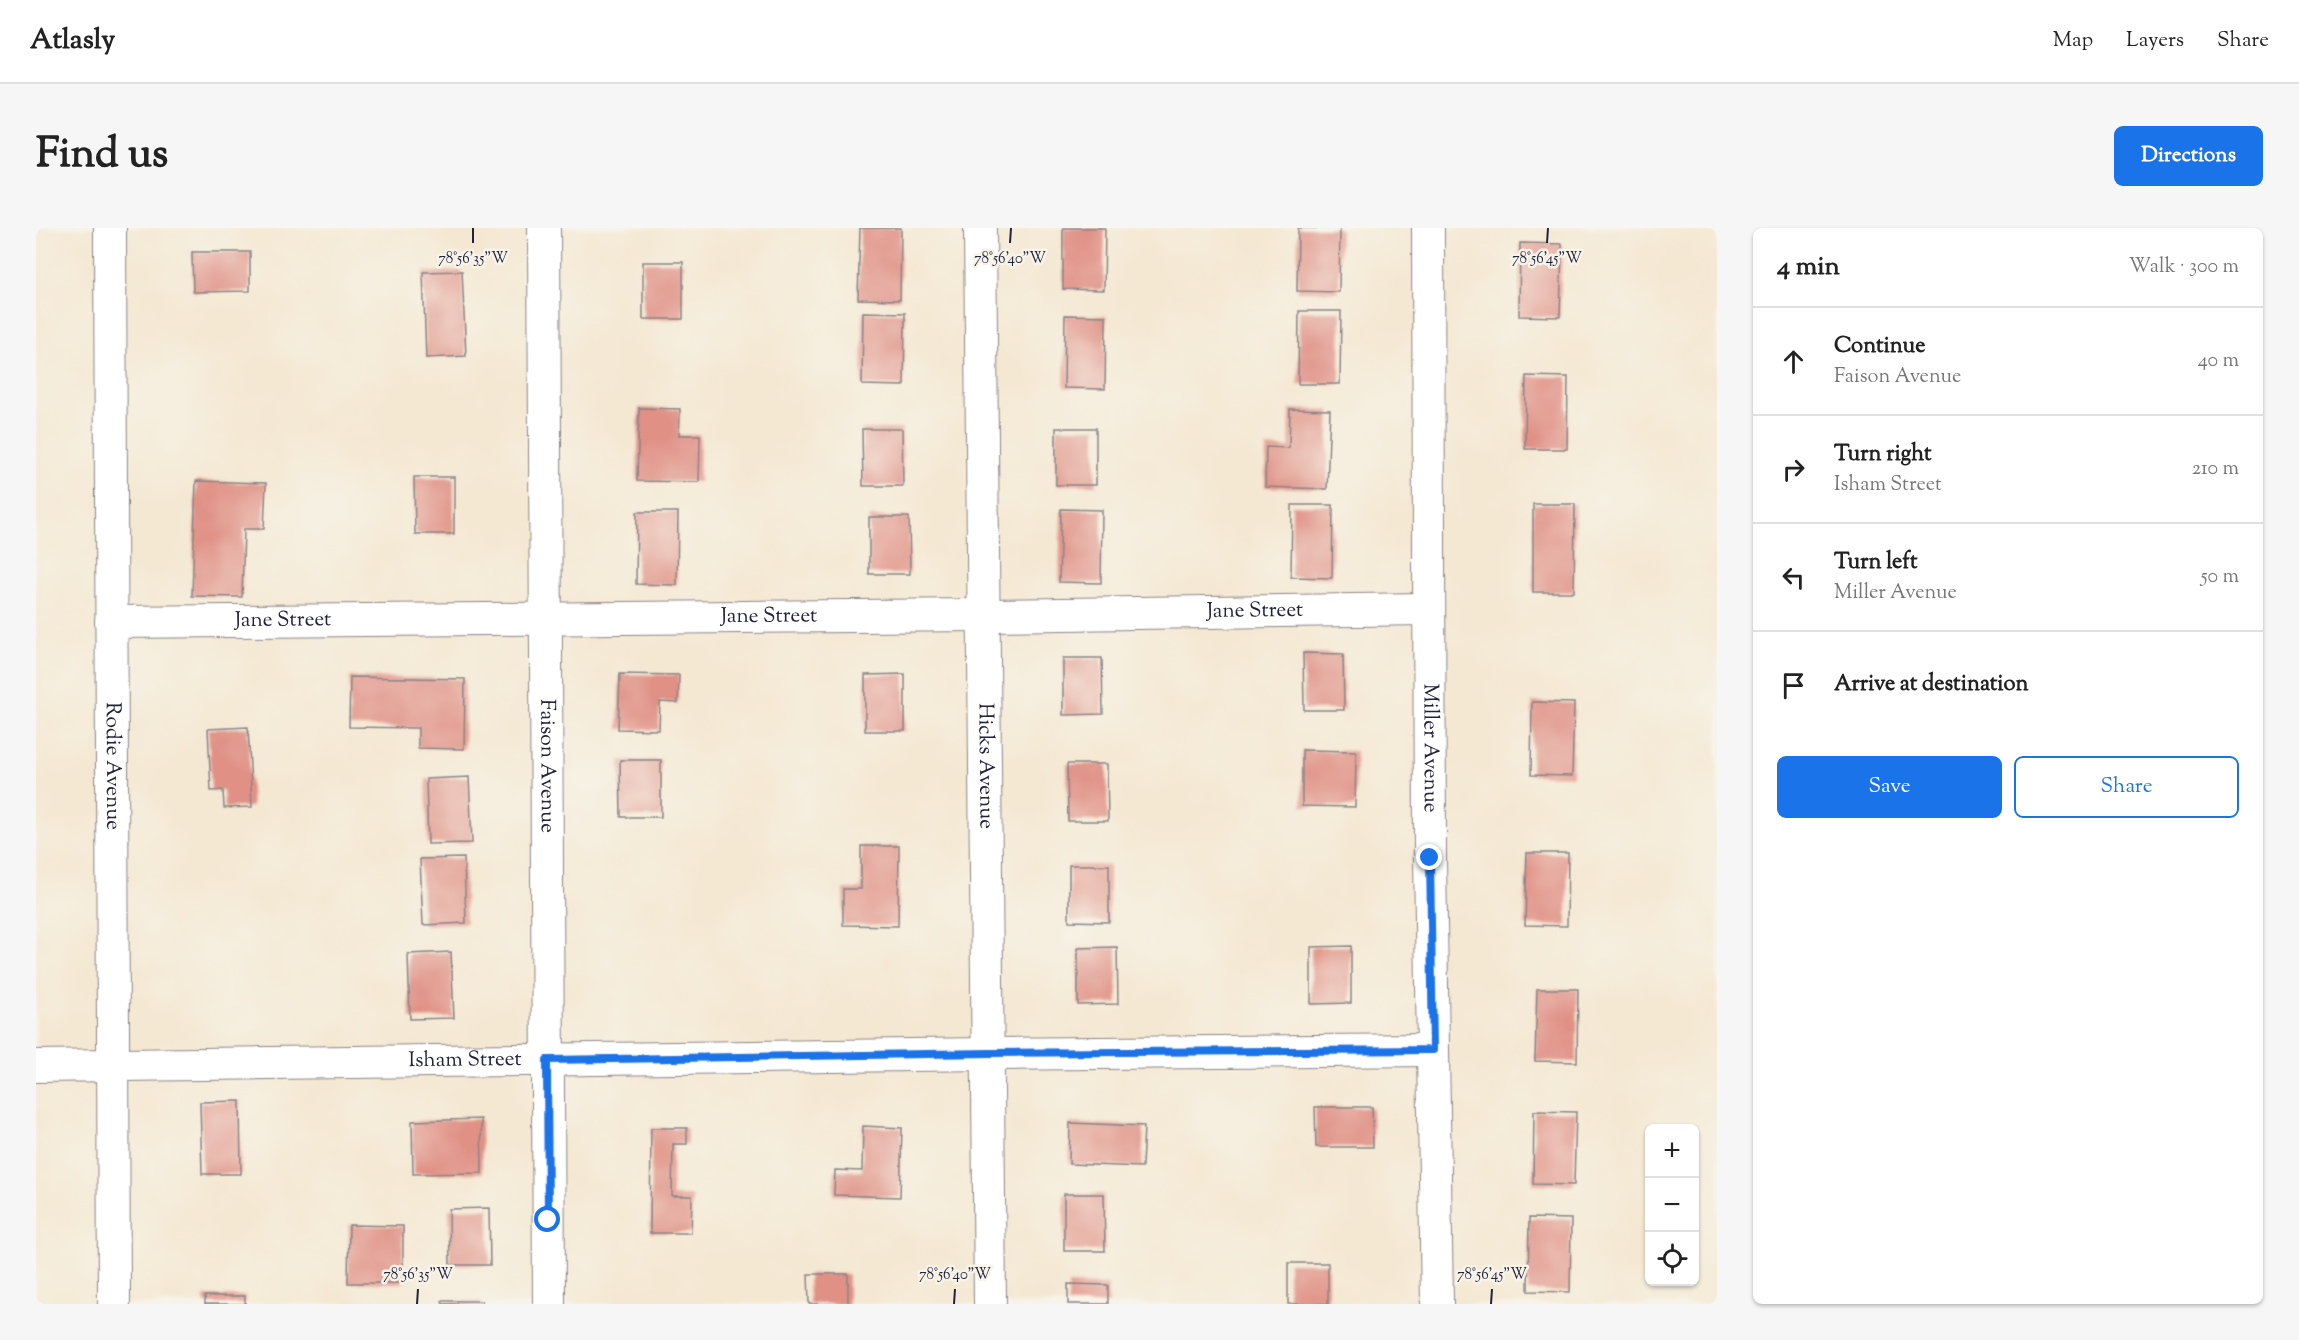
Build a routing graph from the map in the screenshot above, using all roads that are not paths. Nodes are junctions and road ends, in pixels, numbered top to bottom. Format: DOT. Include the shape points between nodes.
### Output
graph roads {
  1 [pos="110,228"];
  2 [pos="544,228"];
  3 [pos="980,228"];
  4 [pos="1428,228"];
  5 [pos="1429,609"];
  6 [pos="985,615"];
  7 [pos="545,618"];
  8 [pos="111,622"];
  9 [pos="1433,1050"];
  10 [pos="989,1053"];
  11 [pos="547,1060"];
  12 [pos="113,1065"];
  13 [pos="36,1066"];
  14 [pos="114,1304"];
  15 [pos="549,1304"];
  16 [pos="990,1304"];
  17 [pos="1437,1304"];
  1 -- 8 [label="street, Rodie Avenue"];
  2 -- 7 [label="street, Faison Avenue"];
  3 -- 6 [label="street, Hicks Avenue"];
  4 -- 5 [label="street, Miller Avenue"];
  5 -- 6 [label="street, Jane Street"];
  5 -- 9 [label="street, Miller Avenue"];
  6 -- 7 [label="street, Jane Street"];
  6 -- 10 [label="street, Hicks Avenue"];
  7 -- 8 [label="street, Jane Street"];
  7 -- 11 [label="street, Faison Avenue"];
  8 -- 12 [label="street, Rodie Avenue"];
  9 -- 10 [label="street, Isham Street"];
  9 -- 17 [label="street, Miller Avenue"];
  10 -- 11 [label="street, Isham Street"];
  10 -- 16 [label="street, Hicks Avenue"];
  11 -- 12 [label="street, Isham Street"];
  11 -- 15 [label="street, Faison Avenue"];
  12 -- 13 [label="street, Isham Street"];
  12 -- 14 [label="street, Rodie Avenue"];
}
